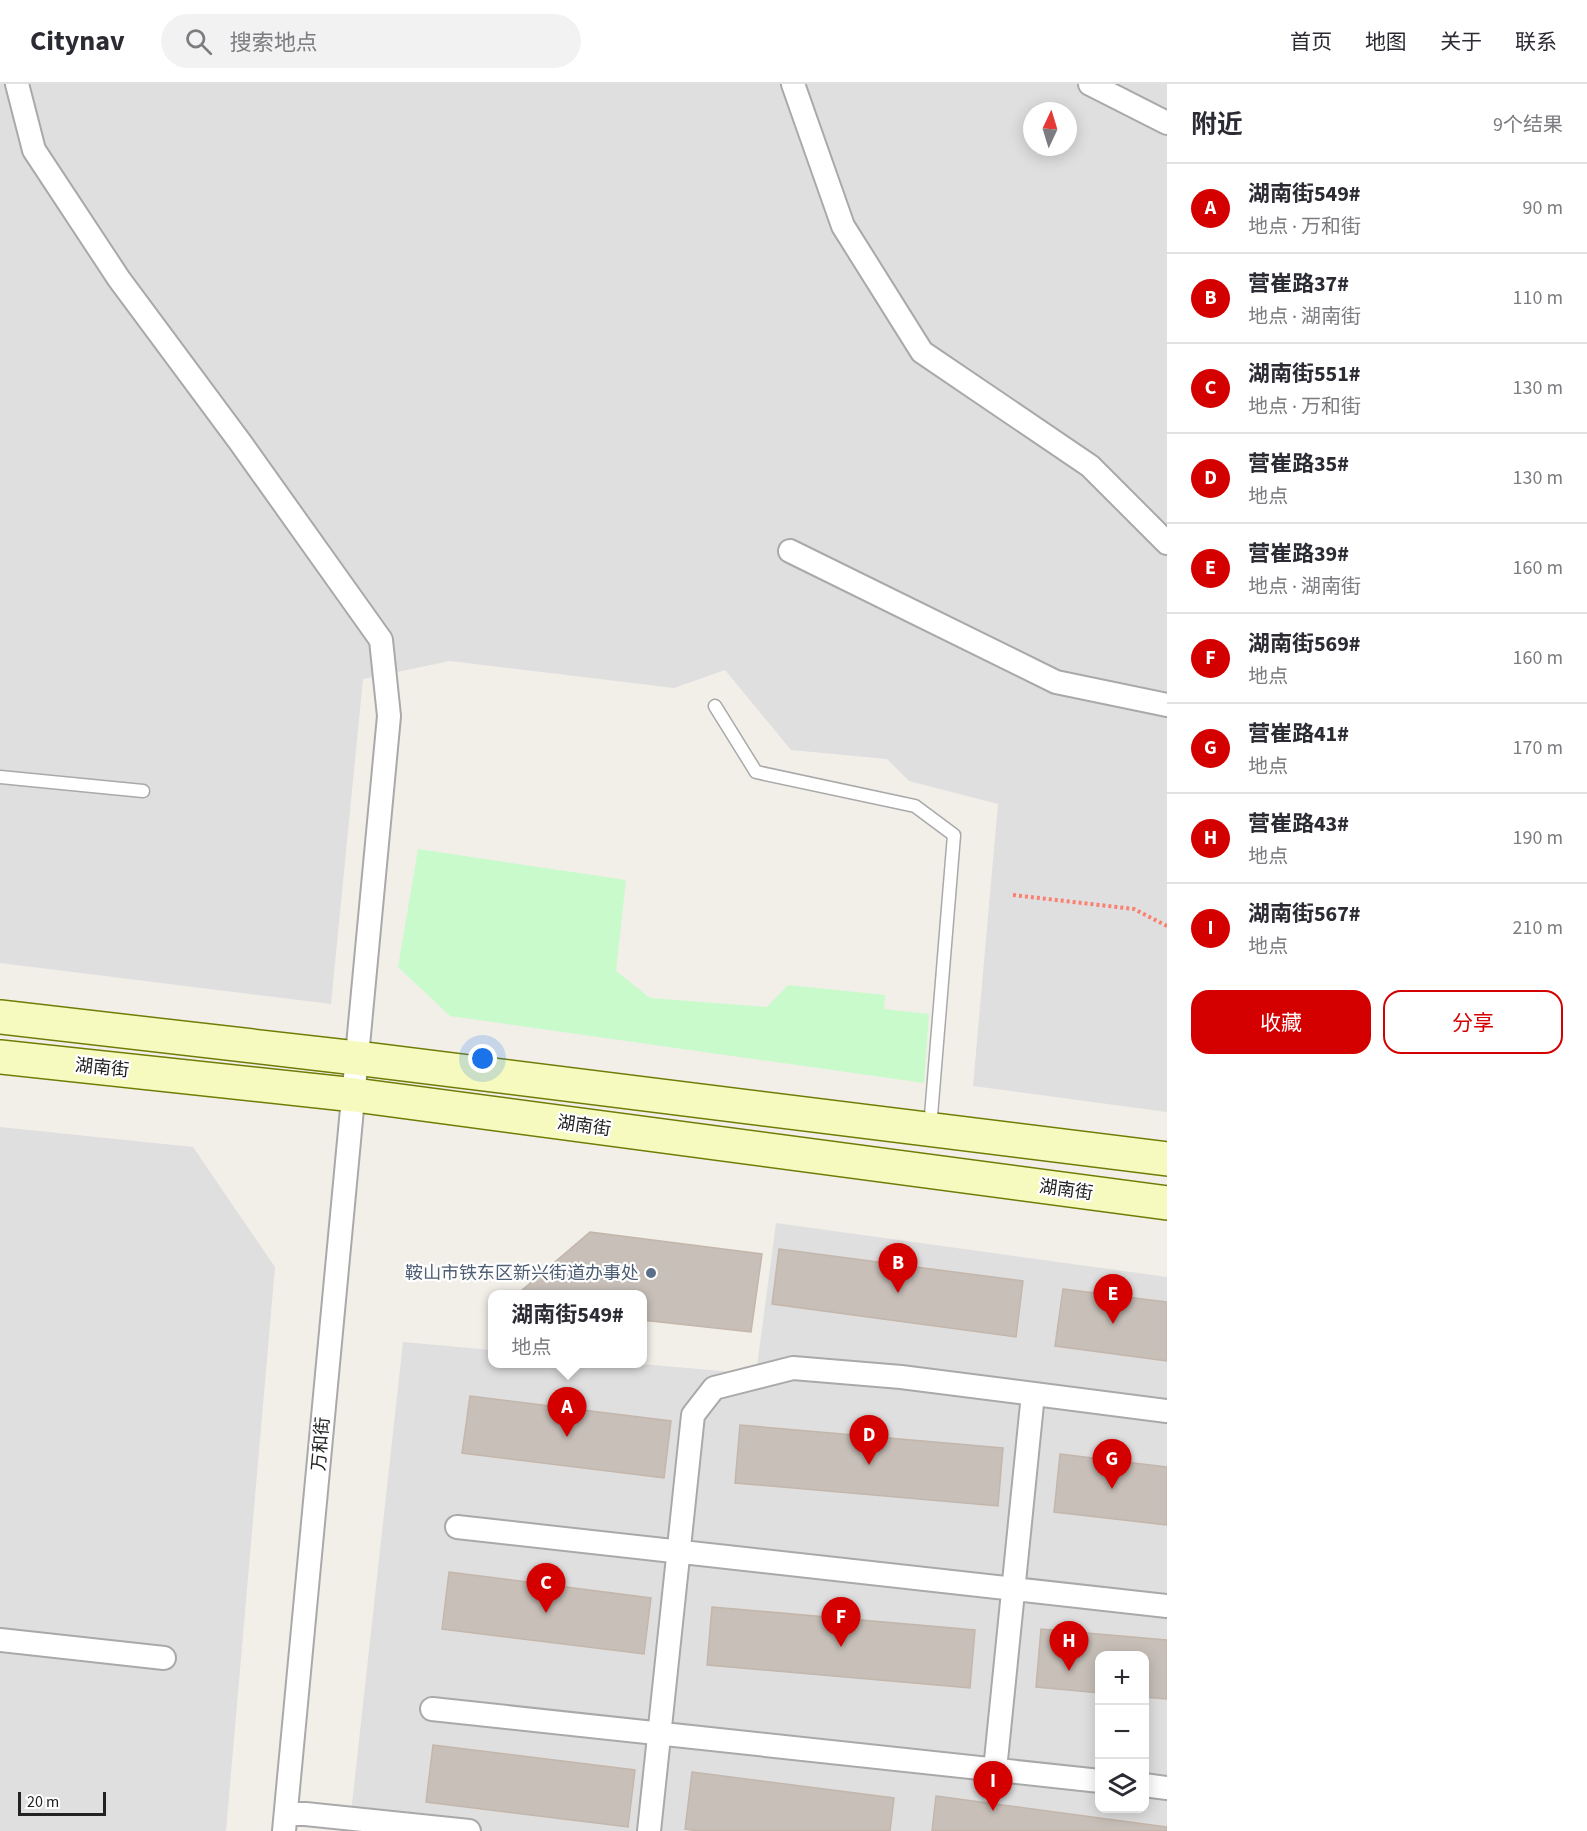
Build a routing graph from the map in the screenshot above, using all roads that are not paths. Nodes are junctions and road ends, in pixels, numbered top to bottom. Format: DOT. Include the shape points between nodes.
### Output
graph roads {
  1 [pos="17,84"];
  2 [pos="793,84"];
  3 [pos="1090,84"];
  4 [pos="1167,123"];
  5 [pos="1167,543"];
  6 [pos="790,551"];
  7 [pos="1167,705"];
  8 [pos="715,706"];
  9 [pos="0,777"];
  10 [pos="143,791"];
  11 [pos="0,1017"];
  12 [pos="0,1057"];
  13 [pos="356,1058"];
  14 [pos="355,1095"];
  15 [pos="930,1130"];
  16 [pos="1167,1159"];
  17 [pos="1167,1203"];
  18 [pos="1033,1394"];
  19 [pos="1167,1411"];
  20 [pos="457,1527"];
  21 [pos="679,1552"];
  22 [pos="1013,1589"];
  23 [pos="1167,1606"];
  24 [pos="0,1640"];
  25 [pos="164,1658"];
  26 [pos="432,1709"];
  27 [pos="659,1733"];
  28 [pos="994,1770"];
  29 [pos="1095,1780"];
  30 [pos="1149,1786"];
  31 [pos="1167,1788"];
  32 [pos="285,1822"];
  33 [pos="469,1831"];
  34 [pos="649,1831"];
  1 -- 13 [label="street, 万和街" via="34,150 47,170 119,279 381,640 389,716"];
  2 -- 5 [label="street" via="843,226 922,352 1090,466"];
  3 -- 4 [label="street"];
  6 -- 7 [label="street" via="1056,682"];
  8 -- 15 [label="lane" via="756,772 915,806 954,835"];
  9 -- 10 [label="lane"];
  11 -- 13 [label="main road"];
  12 -- 14 [label="main road, 湖南街"];
  13 -- 14 [label="street, 万和街"];
  13 -- 15 [label="main road"];
  14 -- 17 [label="main road, 湖南街"];
  14 -- 32 [label="street, 万和街"];
  15 -- 16 [label="main road"];
  18 -- 19 [label="street"];
  18 -- 21 [label="street" via="793,1368 714,1388 693,1415"];
  18 -- 22 [label="street"];
  20 -- 21 [label="street"];
  21 -- 22 [label="street"];
  21 -- 27 [label="street"];
  22 -- 23 [label="street"];
  22 -- 28 [label="street"];
  24 -- 25 [label="street"];
  26 -- 27 [label="street"];
  27 -- 28 [label="street"];
  27 -- 34 [label="street"];
  28 -- 29 [label="street"];
  30 -- 31 [label="street"];
  32 -- 33 [label="street"];
}
